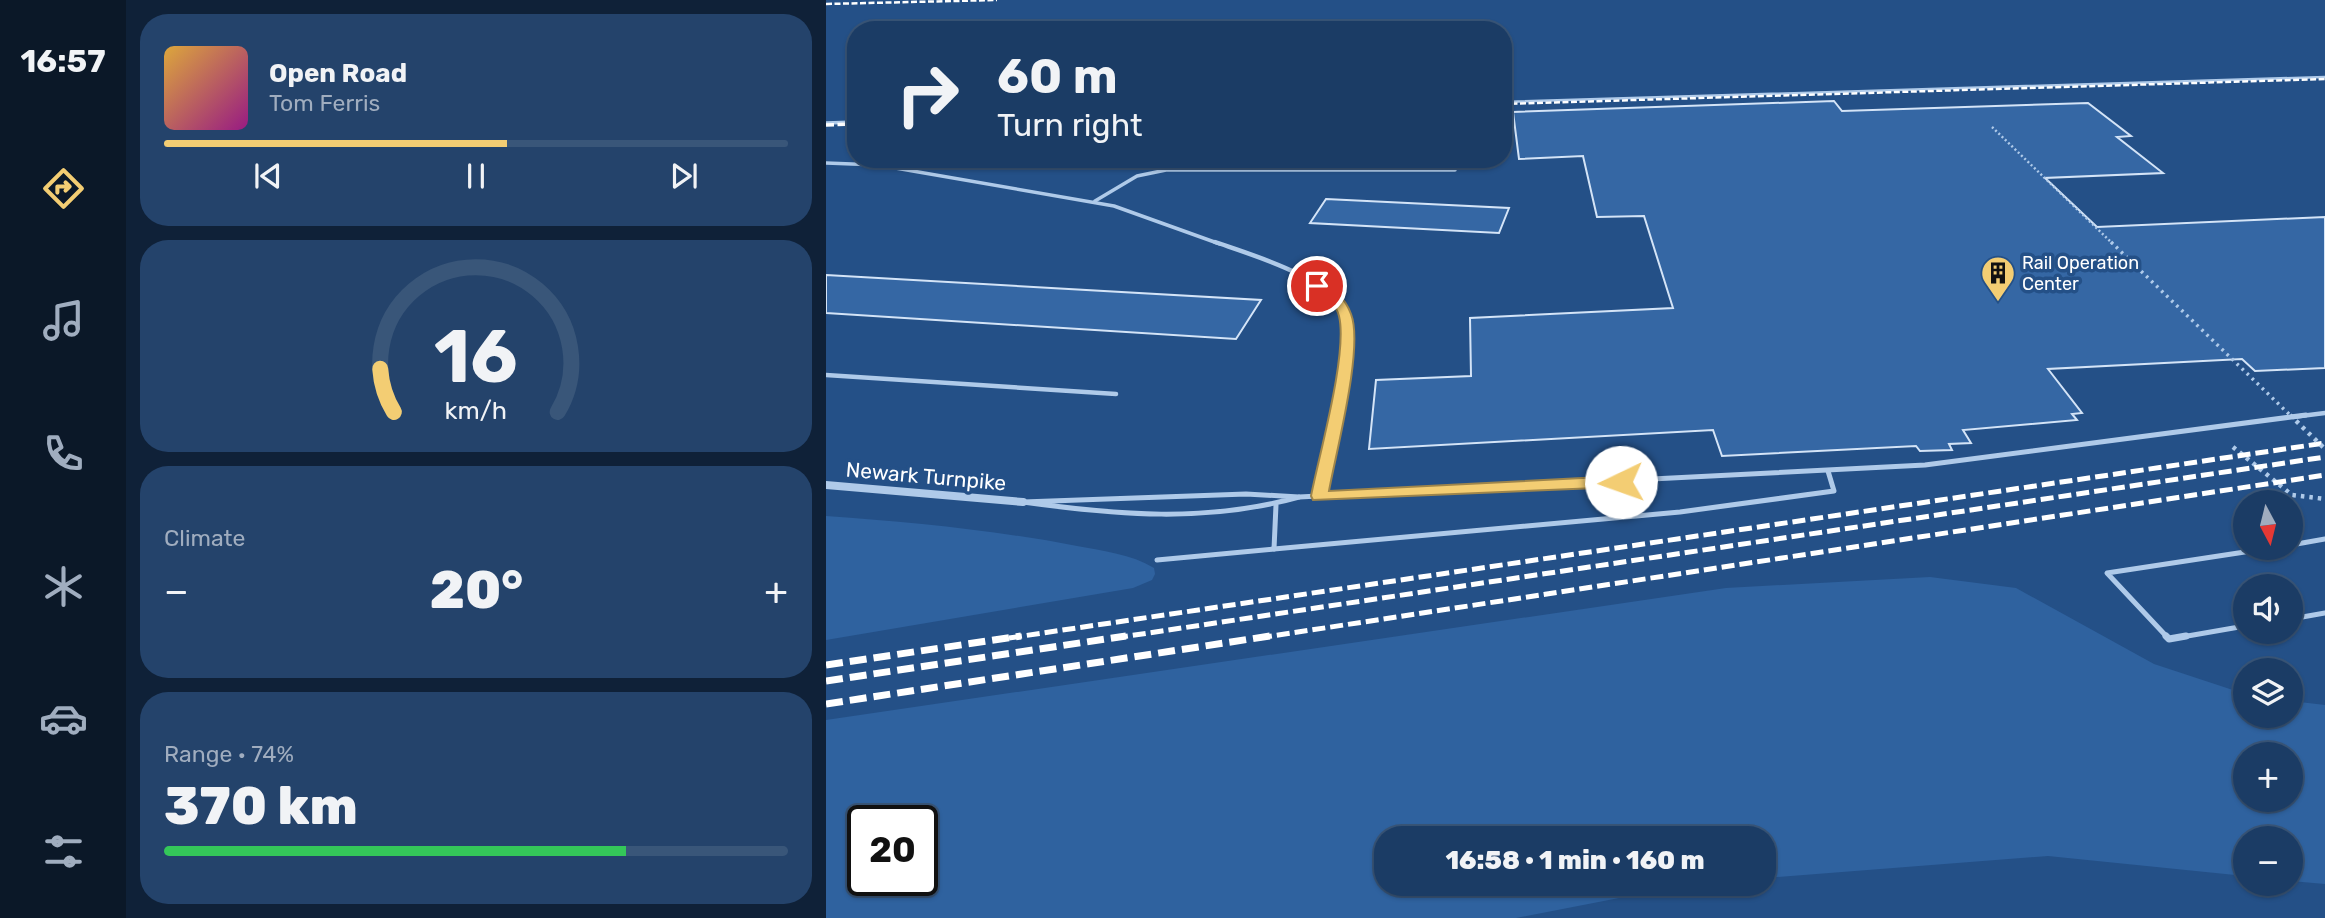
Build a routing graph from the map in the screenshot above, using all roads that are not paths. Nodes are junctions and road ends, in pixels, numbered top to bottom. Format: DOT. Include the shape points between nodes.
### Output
graph roads {
  1 [pos="2325,77"];
  2 [pos="1512,102"];
  3 [pos="847,122"];
  4 [pos="826,123"];
  5 [pos="826,163"];
  6 [pos="847,164"];
  7 [pos="896,168"];
  8 [pos="1455,170"];
  9 [pos="1094,202"];
  10 [pos="826,375"];
  11 [pos="1116,394"];
  12 [pos="2325,413"];
  13 [pos="1828,471"];
  14 [pos="826,485"];
  15 [pos="1319,496"];
  16 [pos="1299,497"];
  17 [pos="1023,502"];
  18 [pos="1276,505"];
  19 [pos="2325,539"];
  20 [pos="2303,543"];
  21 [pos="1274,549"];
  22 [pos="2233,554"];
  23 [pos="1157,560"];
  24 [pos="2325,613"];
  25 [pos="2303,617"];
  26 [pos="2233,628"];
  1 -- 2 [label="lane"];
  3 -- 4 [label="lane"];
  5 -- 6 [label="lane"];
  7 -- 9 [label="lane"];
  8 -- 9 [label="lane" via="1166,170 1137,176"];
  9 -- 15 [label="lane" via="1282,266 1334,296 1345,315 1347,351"];
  10 -- 11 [label="lane"];
  12 -- 13 [label="lane" via="1978,461"];
  13 -- 15 [label="lane"];
  13 -- 21 [label="lane" via="1833,491 1679,512"];
  14 -- 17 [label="street, Newark Turnpike"];
  15 -- 16 [label="lane"];
  16 -- 17 [label="lane" via="1246,494"];
  16 -- 18 [label="lane"];
  17 -- 18 [label="lane" via="1176,518"];
  18 -- 21 [label="lane"];
  19 -- 20 [label="lane"];
  21 -- 23 [label="lane"];
  22 -- 26 [label="lane" via="2107,573 2169,639"];
  24 -- 25 [label="lane"];
}
